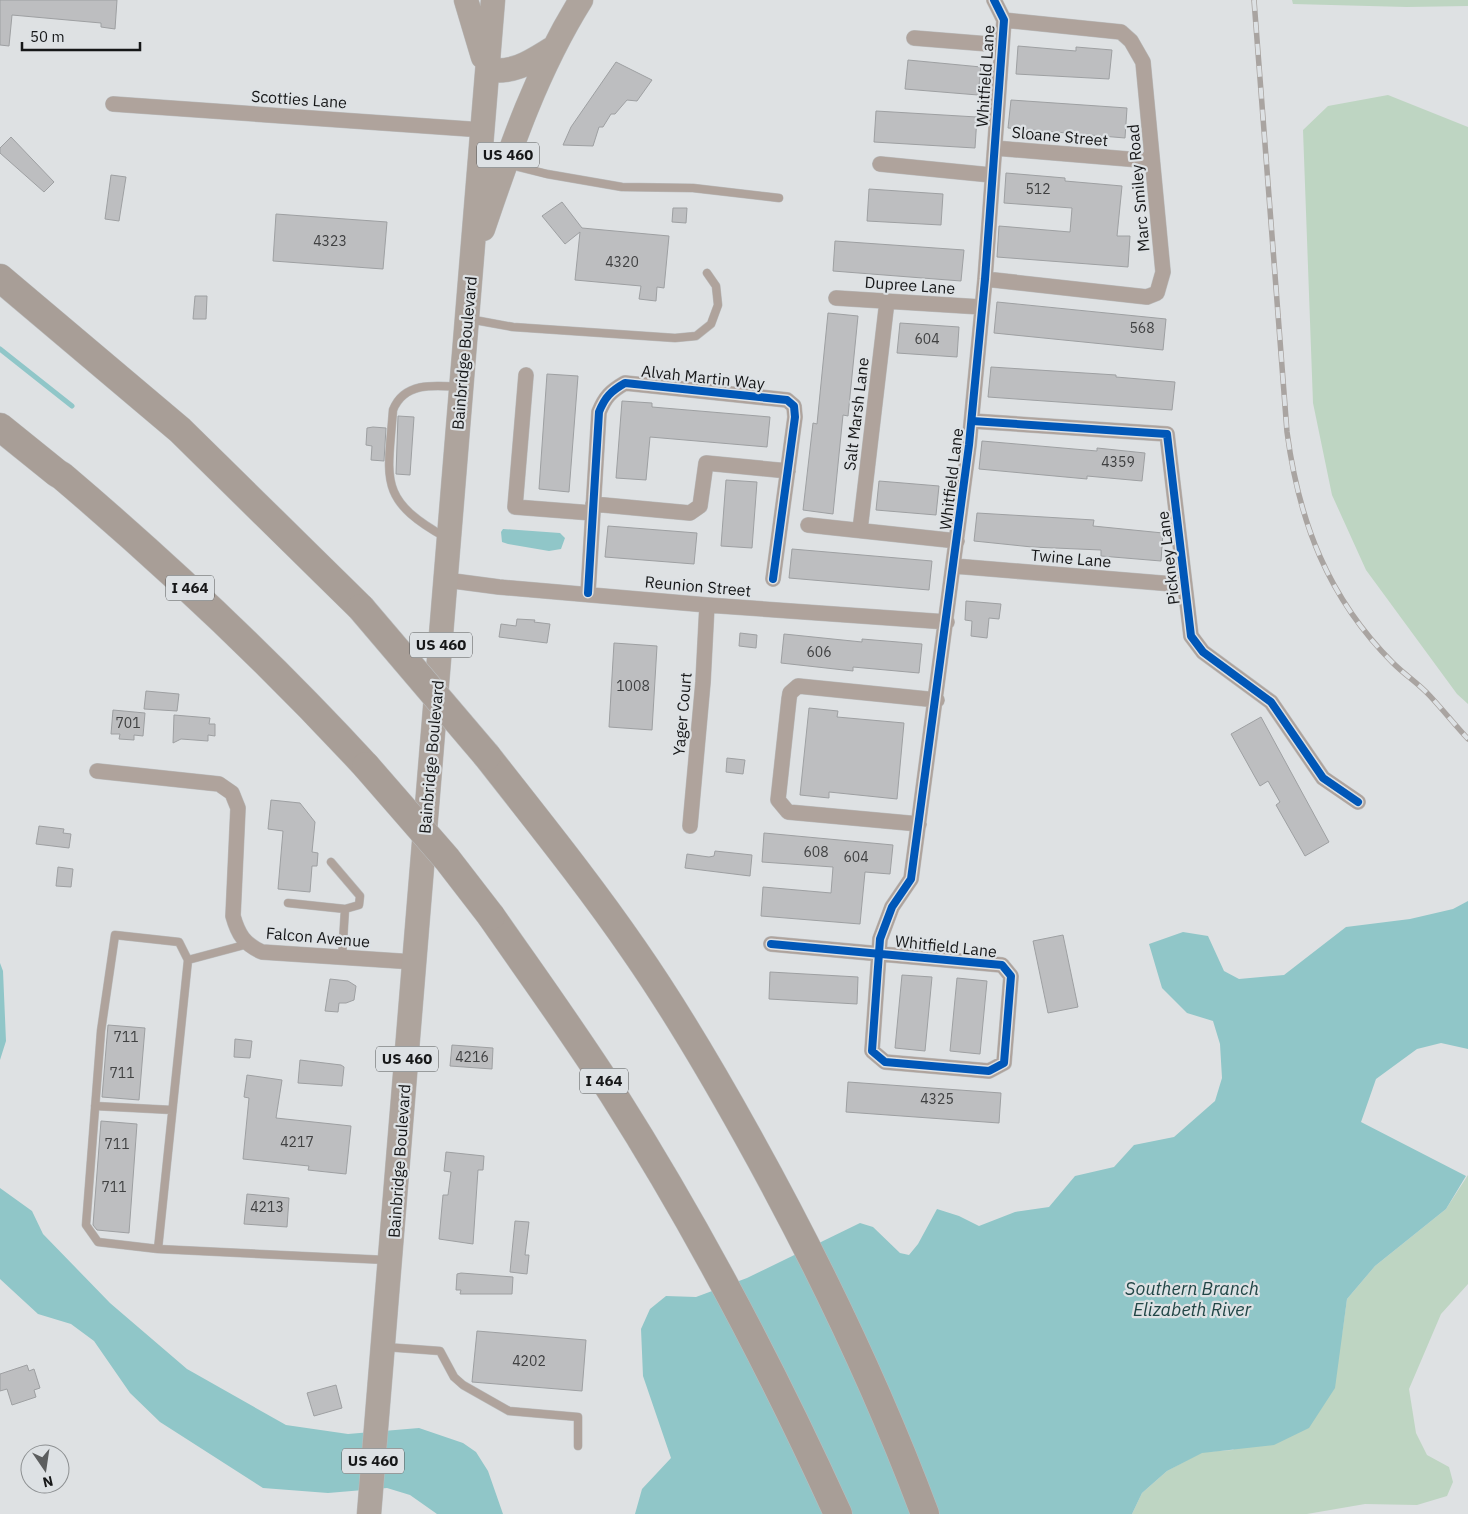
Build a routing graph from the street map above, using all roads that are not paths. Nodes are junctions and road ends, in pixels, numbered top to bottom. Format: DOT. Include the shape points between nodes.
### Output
graph roads {
  1 [pos="466,0"];
  2 [pos="493,0"];
  3 [pos="581,0"];
  4 [pos="994,0"];
  5 [pos="1004,20"];
  6 [pos="914,38"];
  7 [pos="1001,45"];
  8 [pos="553,48"];
  9 [pos="488,70"];
  10 [pos="113,104"];
  11 [pos="482,130"];
  12 [pos="995,148"];
  13 [pos="1152,160"];
  14 [pos="506,164"];
  15 [pos="880,164"];
  16 [pos="991,175"];
  17 [pos="779,198"];
  18 [pos="472,264"];
  19 [pos="707,272"];
  20 [pos="0,278"];
  21 [pos="986,279"];
  22 [pos="836,298"];
  23 [pos="886,301"];
  24 [pos="981,307"];
  25 [pos="467,318"];
  26 [pos="526,375"];
  27 [pos="461,387"];
  28 [pos="972,421"];
  29 [pos="0,427"];
  30 [pos="788,470"];
  31 [pos="592,509"];
  32 [pos="808,525"];
  33 [pos="860,530"];
  34 [pos="449,539"];
  35 [pos="957,541"];
  36 [pos="954,566"];
  37 [pos="773,579"];
  38 [pos="446,580"];
  39 [pos="1185,585"];
  40 [pos="588,593"];
  41 [pos="707,605"];
  42 [pos="947,622"];
  43 [pos="937,700"];
  44 [pos="97,771"];
  45 [pos="1358,802"];
  46 [pos="919,824"];
  47 [pos="690,826"];
  48 [pos="331,862"];
  49 [pos="288,903"];
  50 [pos="345,909"];
  51 [pos="248,944"];
  52 [pos="771,944"];
  53 [pos="879,953"];
  54 [pos="342,958"];
  55 [pos="188,960"];
  56 [pos="414,962"];
  57 [pos="95,1106"];
  58 [pos="172,1110"];
  59 [pos="158,1249"];
  60 [pos="391,1261"];
  61 [pos="383,1346"];
  62 [pos="578,1446"];
  63 [pos="905,1461"];
  64 [pos="369,1514"];
  65 [pos="838,1514"];
  66 [pos="925,1514"];
  67 [pos="939,1514"];
  1 -- 9 [label="main road, US 460"];
  2 -- 9 [label="main road, Bainbridge Boulevard"];
  3 -- 8 [label="main road, US 460"];
  4 -- 5 [label="street, Whitfield Lane"];
  5 -- 7 [label="street, Whitfield Lane"];
  5 -- 13 [label="street, Marc Smiley Road" via="1121,32 1131,41 1143,62"];
  6 -- 7 [label="street"];
  7 -- 12 [label="street, Whitfield Lane"];
  8 -- 9 [label="main road" via="517,69"];
  8 -- 14 [label="main road, US 460" via="527,104"];
  9 -- 11 [label="main road, Bainbridge Boulevard / US 460"];
  10 -- 11 [label="street, Scotties Lane"];
  11 -- 18 [label="main road, Bainbridge Boulevard / US 460"];
  12 -- 13 [label="street, Sloane Street"];
  12 -- 16 [label="street, Whitfield Lane"];
  13 -- 21 [label="street, Marc Smiley Road" via="1162,272 1158,293 1147,297"];
  14 -- 17 [label="lane" via="622,187 693,188"];
  14 -- 18 [label="main road, US 460"];
  15 -- 16 [label="street"];
  16 -- 21 [label="street, Whitfield Lane"];
  18 -- 25 [label="main road, Bainbridge Boulevard / US 460"];
  19 -- 25 [label="lane" via="716,286 718,305 711,324 696,336 675,338 513,327"];
  20 -- 63 [label="highway, bridge" via="180,430 361,608 487,756 589,887 635,951 720,1087 788,1211 850,1335"];
  21 -- 24 [label="street, Whitfield Lane"];
  22 -- 23 [label="street, Dupree Lane"];
  23 -- 24 [label="street, Dupree Lane"];
  23 -- 33 [label="street, Salt Marsh Lane"];
  24 -- 28 [label="street, Whitfield Lane"];
  25 -- 27 [label="main road, Bainbridge Boulevard / US 460"];
  26 -- 31 [label="street" via="515,507"];
  27 -- 34 [label="main road, Bainbridge Boulevard / US 460"];
  27 -- 34 [label="lane" via="407,390 396,400 392,410 389,471 392,490 414,516"];
  28 -- 35 [label="street, Whitfield Lane"];
  28 -- 39 [label="street, Pickney Lane" via="1167,434"];
  29 -- 65 [label="highway, I 464, bridge" via="132,535 206,603 366,766 447,860 562,1016 613,1094 707,1252 772,1373"];
  30 -- 31 [label="street" via="706,463 700,506 690,513"];
  30 -- 31 [label="street, Alvah Martin Way" via="795,417 794,406 787,400 625,383 605,398 599,412"];
  30 -- 37 [label="street, Alvah Martin Way"];
  31 -- 40 [label="street, Alvah Martin Way"];
  32 -- 33 [label="street"];
  33 -- 35 [label="street"];
  34 -- 38 [label="main road, Bainbridge Boulevard / US 460"];
  35 -- 36 [label="street, Whitfield Lane"];
  36 -- 39 [label="street, Twine Lane"];
  36 -- 42 [label="street, Whitfield Lane"];
  38 -- 40 [label="street, Reunion Street"];
  38 -- 56 [label="main road, Bainbridge Boulevard / US 460"];
  39 -- 45 [label="street, Pickney Lane" via="1191,636 1196,645 1271,702 1323,778"];
  40 -- 41 [label="street, Reunion Street"];
  41 -- 42 [label="street, Reunion Street"];
  41 -- 47 [label="street, Yager Court"];
  42 -- 43 [label="street, Whitfield Lane"];
  43 -- 46 [label="street, Whitfield Lane"];
  43 -- 46 [label="street" via="798,686 789,698 778,800 788,812"];
  44 -- 51 [label="street, Falcon Avenue" via="219,784 232,793 238,808 233,916 237,931"];
  46 -- 53 [label="street, Whitfield Lane" via="911,879 892,907 880,939"];
  48 -- 50 [label="lane" via="360,896 359,905"];
  49 -- 50 [label="lane"];
  50 -- 54 [label="lane"];
  51 -- 54 [label="street, Falcon Avenue" via="262,952"];
  51 -- 55 [label="lane"];
  52 -- 53 [label="street"];
  53 -- 53 [label="street, Whitfield Lane" via="872,1051 885,1062 989,1071 1004,1063 1011,976 1002,965"];
  54 -- 56 [label="street, Falcon Avenue"];
  55 -- 57 [label="lane" via="180,942 115,935 101,1031"];
  55 -- 58 [label="lane"];
  56 -- 60 [label="main road, Bainbridge Boulevard / US 460"];
  57 -- 58 [label="lane"];
  57 -- 59 [label="lane" via="86,1225 98,1242"];
  58 -- 59 [label="lane"];
  59 -- 60 [label="lane"];
  60 -- 61 [label="main road, Bainbridge Boulevard / US 460"];
  61 -- 62 [label="lane" via="440,1351 454,1377 463,1385 508,1411 578,1417"];
  61 -- 64 [label="main road, Bainbridge Boulevard / US 460"];
  63 -- 66 [label="highway"];
  63 -- 67 [label="highway"];
}
